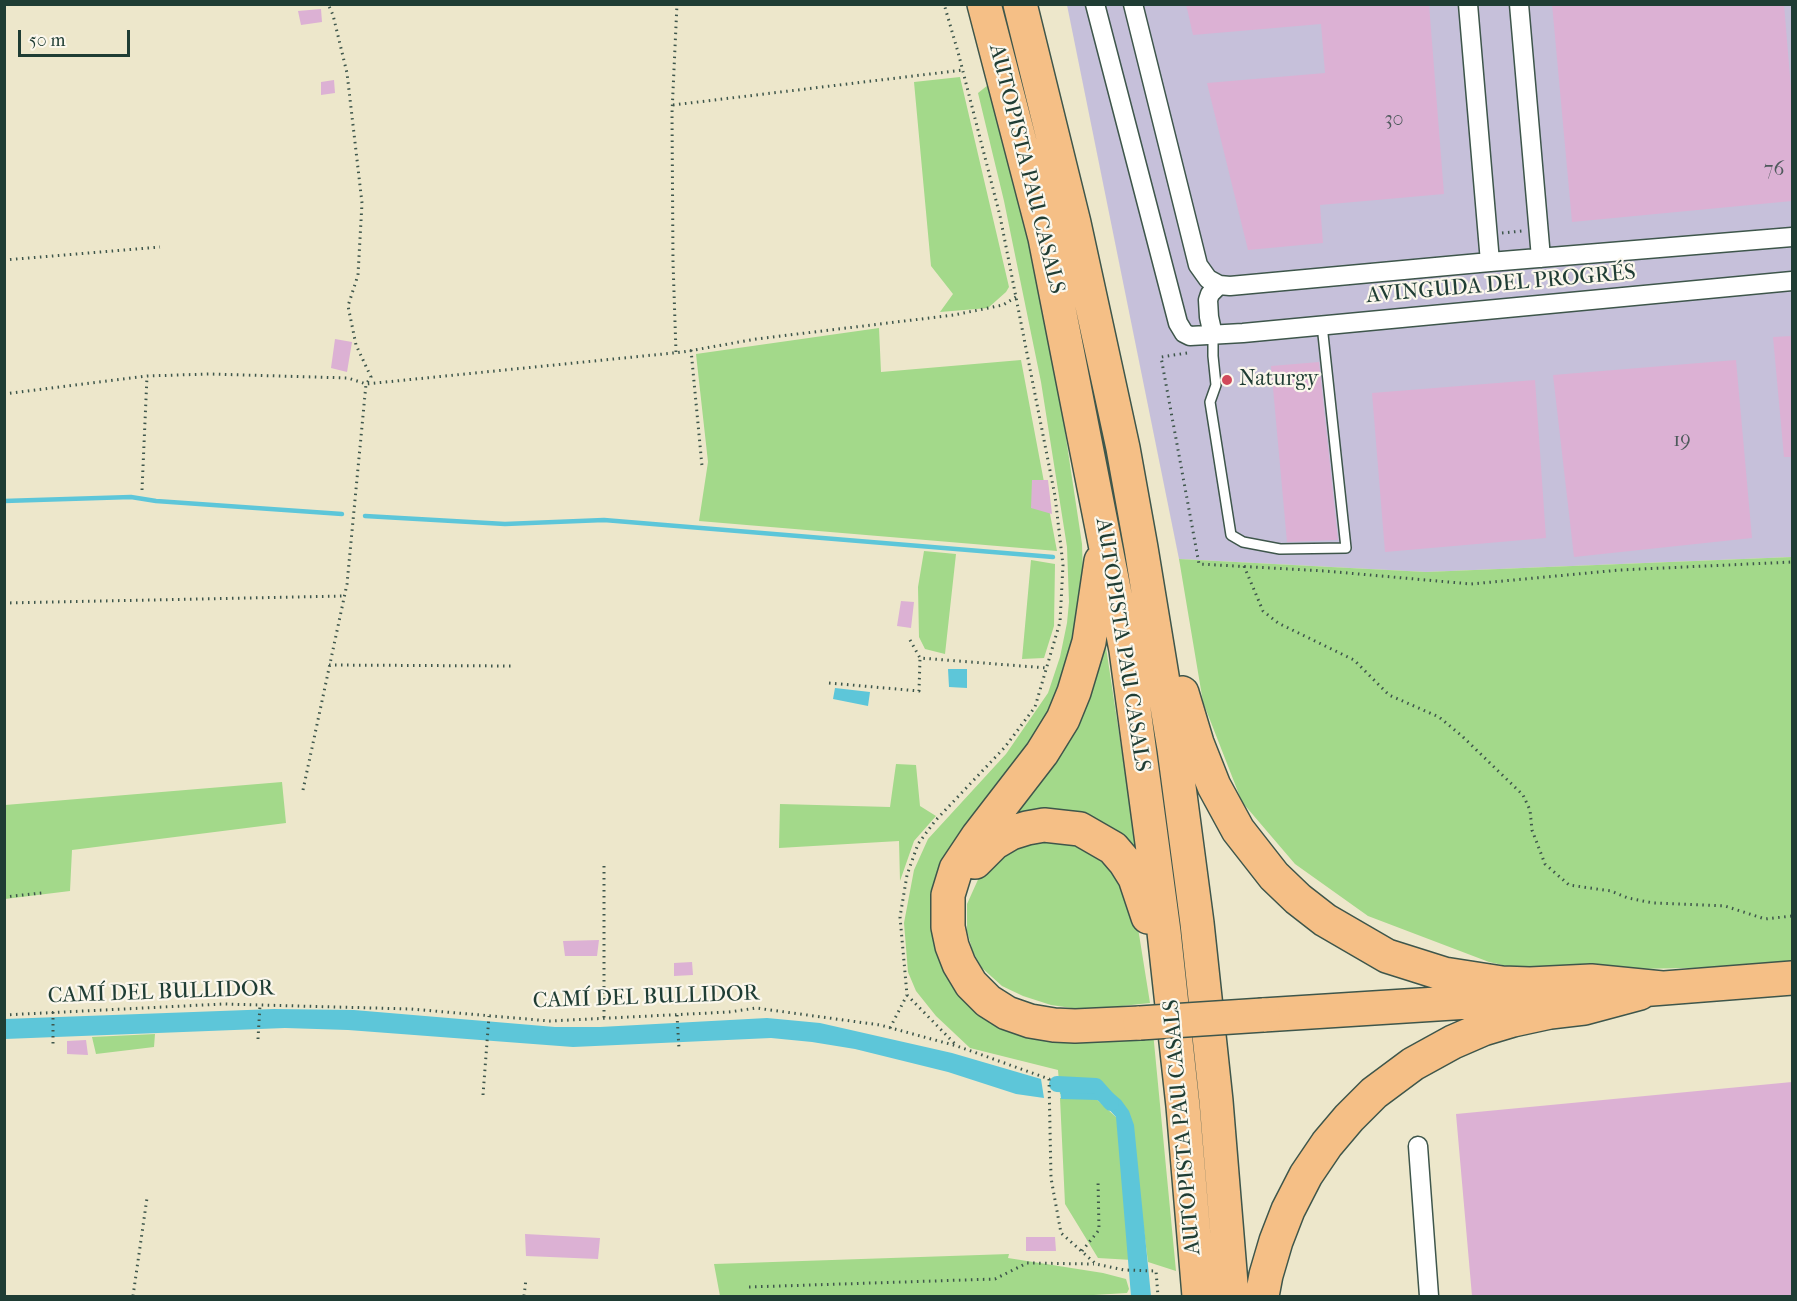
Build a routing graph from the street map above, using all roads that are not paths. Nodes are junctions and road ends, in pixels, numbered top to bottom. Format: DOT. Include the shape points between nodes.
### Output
graph roads {
  1 [pos="984,4"];
  2 [pos="1020,4"];
  3 [pos="1095,4"];
  4 [pos="1133,4"];
  5 [pos="1468,4"];
  6 [pos="1519,4"];
  7 [pos="1792,237"];
  8 [pos="1541,258"];
  9 [pos="1490,262"];
  10 [pos="1792,281"];
  11 [pos="1219,285"];
  12 [pos="1322,326"];
  13 [pos="1213,335"];
  14 [pos="1105,535"];
  15 [pos="1141,548"];
  16 [pos="948,927"];
  17 [pos="1792,978"];
  18 [pos="1170,988"];
  19 [pos="1662,988"];
  20 [pos="1418,1146"];
  21 [pos="1199,1296"];
  22 [pos="1232,1296"];
  23 [pos="1262,1296"];
  24 [pos="1429,1296"];
  1 -- 14 [label="highway, AUTOPISTA PAU CASALS" via="1044,238"];
  2 -- 15 [label="highway, AUTOPISTA PAU CASALS" via="1074,223"];
  3 -- 13 [label="street, AVINGUDA DEL PROGRÉS" via="1178,323 1190,336"];
  4 -- 11 [label="street" via="1198,265 1208,279"];
  5 -- 9 [label="street"];
  6 -- 8 [label="street"];
  7 -- 8 [label="street, AVINGUDA DEL PROGRÉS"];
  8 -- 9 [label="street, AVINGUDA DEL PROGRÉS"];
  9 -- 11 [label="street, AVINGUDA DEL PROGRÉS"];
  10 -- 12 [label="street, AVINGUDA DEL PROGRÉS"];
  11 -- 13 [label="street" via="1208,300"];
  12 -- 13 [label="street, AVINGUDA DEL PROGRÉS"];
  12 -- 13 [label="lane" via="1346,548 1280,549 1231,536 1210,402 1216,386"];
  14 -- 16 [label="highway" via="1089,642 1063,720 956,868 948,895"];
  14 -- 18 [label="highway, AUTOPISTA PAU CASALS" via="1126,650"];
  15 -- 19 [label="highway" via="1158,595 1197,743 1214,786 1255,853 1298,899 1324,920 1387,956 1444,974 1502,983 1591,981"];
  15 -- 22 [label="highway, AUTOPISTA PAU CASALS" via="1197,923"];
  16 -- 18 [label="highway" via="965,876 994,843 1011,833 1044,825 1080,829 1113,848 1135,878"];
  16 -- 19 [label="highway, bridge" via="959,964 988,1001 1007,1013 1054,1025 1140,1023"];
  17 -- 19 [label="highway"];
  18 -- 21 [label="highway, AUTOPISTA PAU CASALS"];
  19 -- 23 [label="highway" via="1483,1029 1413,1064 1374,1093 1342,1127 1306,1176 1276,1241"];
  20 -- 24 [label="street"];
}
